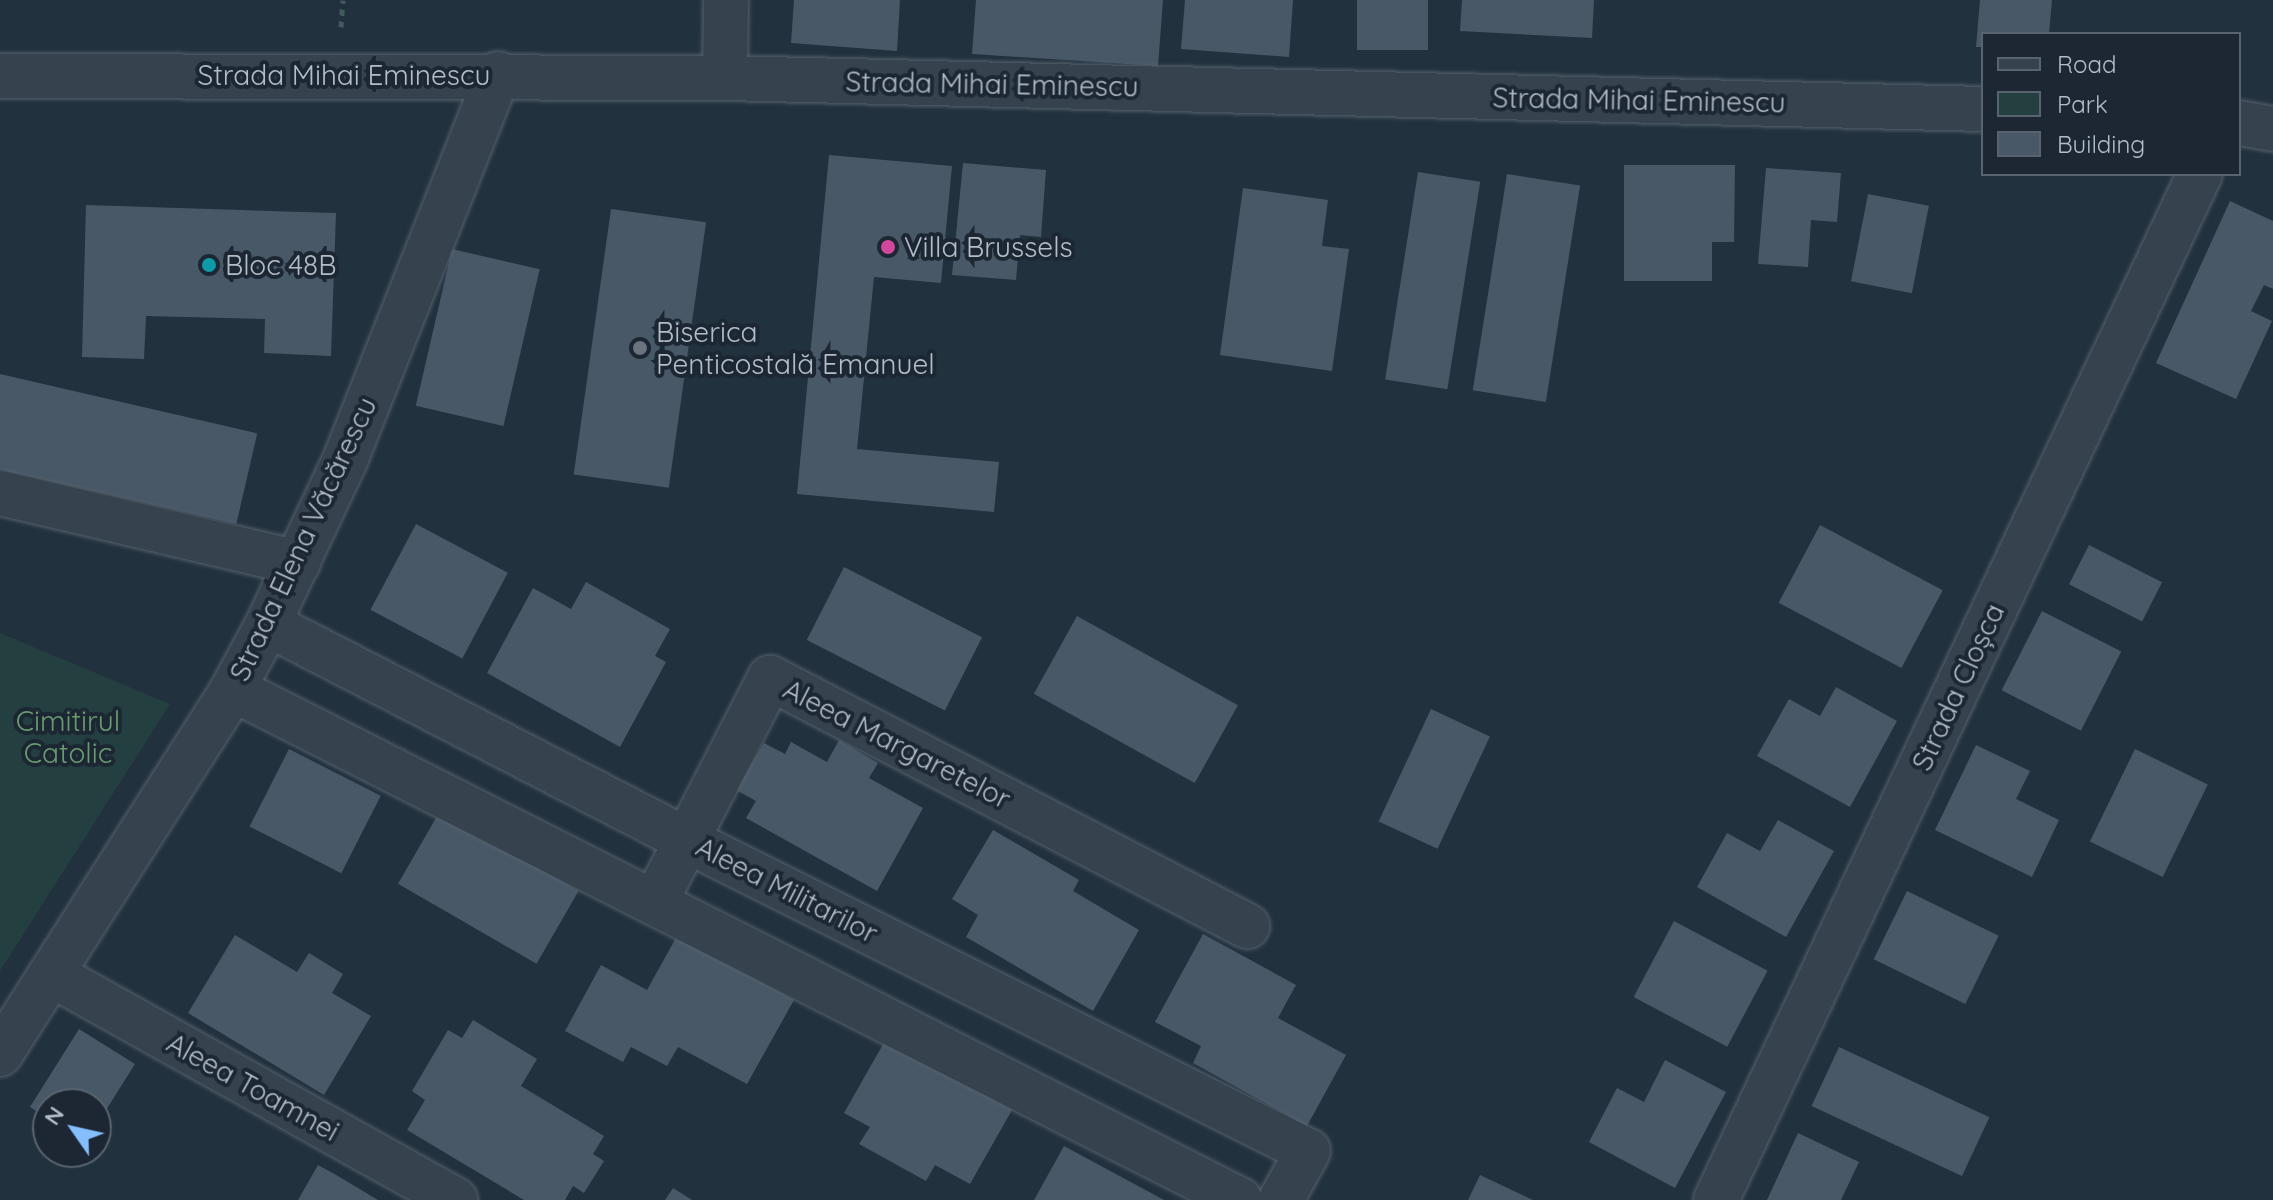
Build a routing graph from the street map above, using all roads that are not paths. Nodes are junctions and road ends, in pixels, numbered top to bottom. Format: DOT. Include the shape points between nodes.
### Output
graph roads {
  1 [pos="726,0"];
  2 [pos="498,74"];
  3 [pos="0,76"];
  4 [pos="725,78"];
  5 [pos="1981,109"];
  6 [pos="2241,123"];
  7 [pos="2273,129"];
  8 [pos="2199,176"];
  9 [pos="0,493"];
  10 [pos="298,563"];
  11 [pos="268,624"];
  12 [pos="233,689"];
  13 [pos="686,840"];
  14 [pos="655,902"];
  15 [pos="1247,926"];
  16 [pos="51,974"];
  17 [pos="0,1054"];
  18 [pos="455,1200"];
  19 [pos="1240,1200"];
  20 [pos="1281,1200"];
  21 [pos="1716,1200"];
  1 -- 4 [label="street"];
  2 -- 3 [label="street, Strada Mihai Eminescu"];
  2 -- 4 [label="street, Strada Mihai Eminescu"];
  2 -- 10 [label="street, Strada Elena Văcărescu" via="346,458"];
  4 -- 5 [label="street, Strada Mihai Eminescu"];
  6 -- 7 [label="street"];
  8 -- 21 [label="street, Strada Cloșca"];
  9 -- 10 [label="street"];
  10 -- 11 [label="street, Strada Elena Văcărescu"];
  11 -- 12 [label="street, Strada Elena Văcărescu"];
  11 -- 13 [label="street, Aleea Militarilor"];
  12 -- 14 [label="street"];
  12 -- 16 [label="street, Strada Elena Văcărescu"];
  13 -- 14 [label="street, Aleea Margaretelor"];
  13 -- 15 [label="street, Aleea Margaretelor" via="770,678"];
  13 -- 20 [label="street, Aleea Militarilor" via="1308,1151"];
  14 -- 19 [label="street"];
  16 -- 17 [label="street, Strada Elena Văcărescu"];
  16 -- 18 [label="street, Aleea Toamnei"];
}
